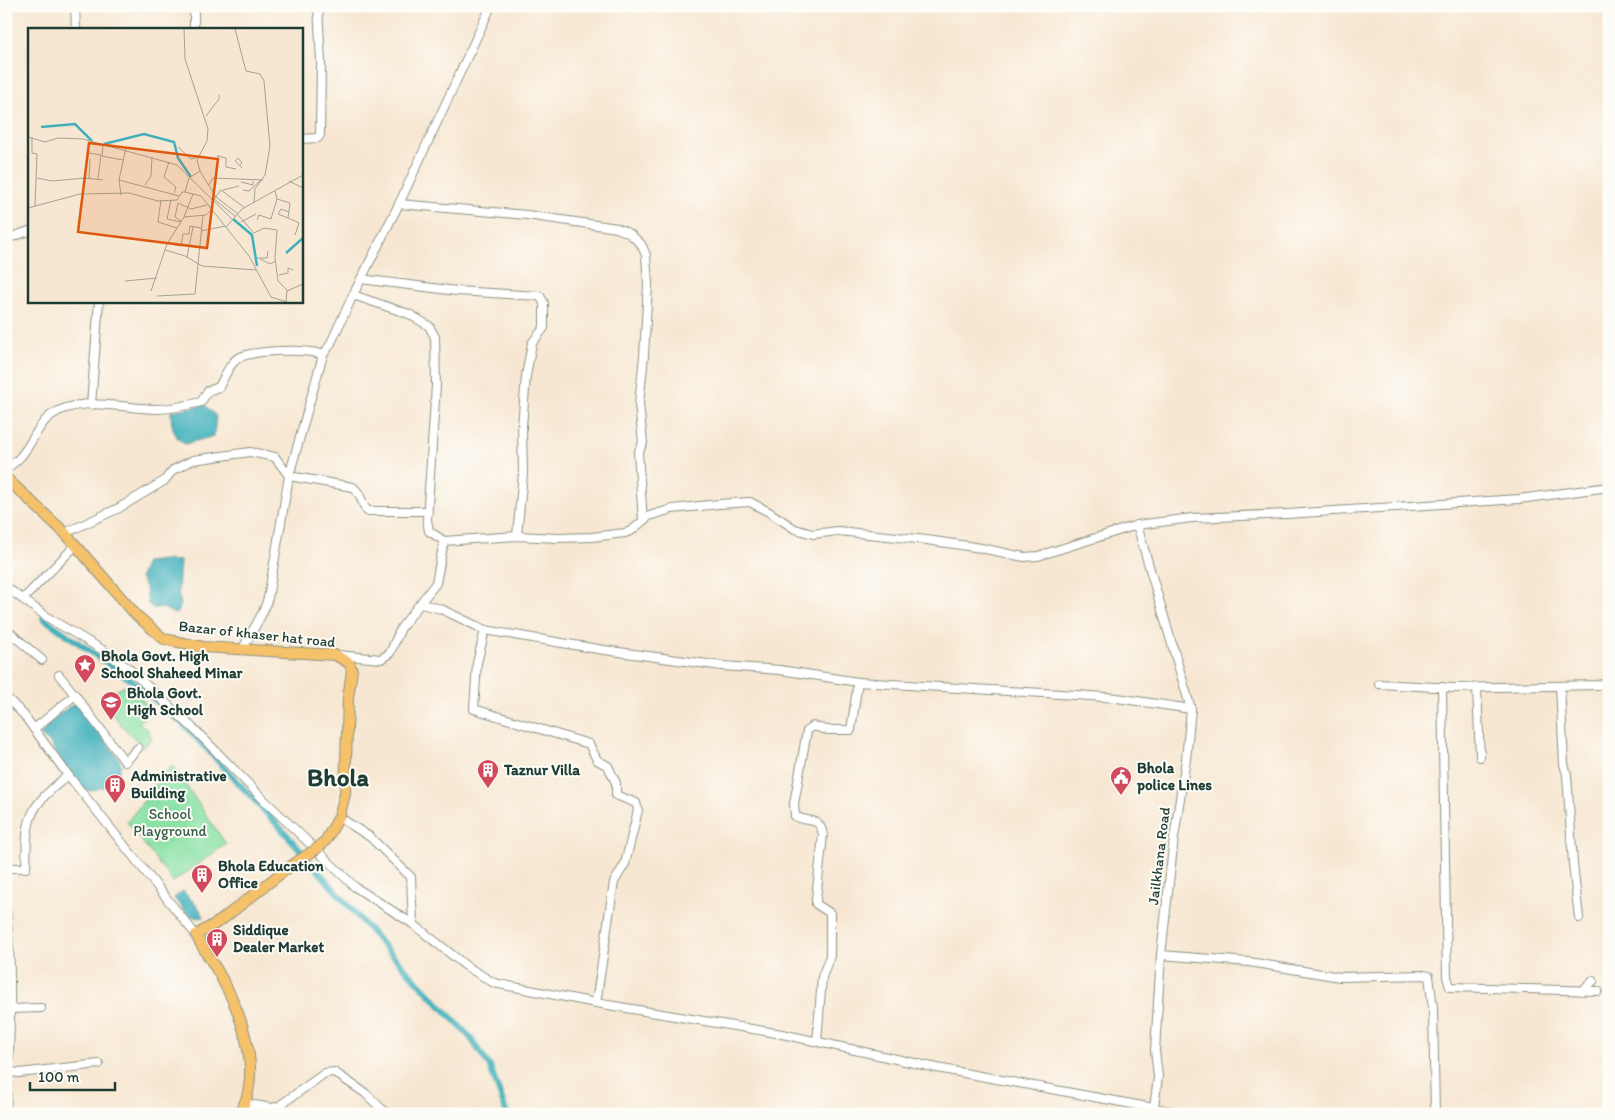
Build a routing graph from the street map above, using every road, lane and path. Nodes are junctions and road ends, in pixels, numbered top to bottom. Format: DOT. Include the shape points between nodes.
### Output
graph roads {
  1 [pos="75,6"];
  2 [pos="194,6"];
  3 [pos="318,6"];
  4 [pos="491,6"];
  5 [pos="76,28"];
  6 [pos="194,28"];
  7 [pos="302,139"];
  8 [pos="399,204"];
  9 [pos="28,231"];
  10 [pos="6,239"];
  11 [pos="361,280"];
  12 [pos="353,295"];
  13 [pos="99,302"];
  14 [pos="323,355"];
  15 [pos="91,405"];
  16 [pos="6,469"];
  17 [pos="289,476"];
  18 [pos="6,478"];
  19 [pos="1609,486"];
  20 [pos="428,511"];
  21 [pos="643,520"];
  22 [pos="1137,525"];
  23 [pos="65,533"];
  24 [pos="516,536"];
  25 [pos="444,541"];
  26 [pos="76,545"];
  27 [pos="6,587"];
  28 [pos="23,599"];
  29 [pos="421,604"];
  30 [pos="6,630"];
  31 [pos="485,630"];
  32 [pos="242,650"];
  33 [pos="335,655"];
  34 [pos="42,660"];
  35 [pos="59,675"];
  36 [pos="858,682"];
  37 [pos="1379,684"];
  38 [pos="1609,684"];
  39 [pos="1560,686"];
  40 [pos="1442,687"];
  41 [pos="1477,688"];
  42 [pos="75,695"];
  43 [pos="6,697"];
  44 [pos="1191,709"];
  45 [pos="34,729"];
  46 [pos="138,748"];
  47 [pos="1480,757"];
  48 [pos="68,775"];
  49 [pos="339,817"];
  50 [pos="6,868"];
  51 [pos="6,908"];
  52 [pos="1579,918"];
  53 [pos="413,924"];
  54 [pos="196,935"];
  55 [pos="1161,955"];
  56 [pos="1593,981"];
  57 [pos="1582,991"];
  58 [pos="1598,992"];
  59 [pos="596,1003"];
  60 [pos="41,1008"];
  61 [pos="9,1009"];
  62 [pos="817,1042"];
  63 [pos="99,1064"];
  64 [pos="7,1071"];
  65 [pos="244,1104"];
  66 [pos="1154,1108"];
  67 [pos="6,1109"];
  68 [pos="1509,1113"];
  69 [pos="240,1114"];
  70 [pos="387,1114"];
  71 [pos="1186,1114"];
  72 [pos="1436,1114"];
  73 [pos="1489,1114"];
  1 -- 5 [label="street"];
  2 -- 6 [label="street"];
  3 -- 7 [label="street" via="320,135"];
  4 -- 8 [label="street"];
  8 -- 11 [label="street"];
  8 -- 21 [label="street" via="527,215 617,228 641,244 646,255 648,284 639,404 643,443 638,453"];
  9 -- 10 [label="street"];
  11 -- 12 [label="street"];
  11 -- 24 [label="street" via="540,296 544,303 544,328 532,343 526,376 523,473"];
  12 -- 14 [label="street"];
  12 -- 20 [label="street" via="408,314 429,326 435,337 436,385"];
  13 -- 15 [label="street"];
  14 -- 15 [label="street" via="308,350 286,350 238,358 219,387 208,391 201,402 177,408"];
  14 -- 17 [label="street"];
  15 -- 16 [label="street" via="72,406 51,416 20,457"];
  17 -- 20 [label="street" via="353,488 359,491 367,511"];
  17 -- 23 [label="street" via="275,457 250,452 193,460 172,470 164,481 119,508"];
  17 -- 32 [label="street" via="268,598"];
  18 -- 23 [label="main road, Bazar of khaser hat road"];
  19 -- 22 [label="street" via="1519,499 1192,518"];
  20 -- 25 [label="street" via="429,531"];
  21 -- 22 [label="street" via="672,509 750,502 795,530 813,534 838,532 927,540 1024,557 1051,553"];
  21 -- 24 [label="street" via="625,533 558,538"];
  22 -- 44 [label="street, Jailkhana Road"];
  23 -- 26 [label="main road, Bazar of khaser hat road"];
  24 -- 25 [label="street"];
  25 -- 29 [label="street" via="436,583"];
  26 -- 28 [label="street"];
  26 -- 32 [label="main road, Bazar of khaser hat road" via="136,614 164,639"];
  27 -- 28 [label="street"];
  28 -- 53 [label="street" via="128,668 355,887"];
  29 -- 31 [label="street" via="440,608"];
  29 -- 33 [label="street" via="401,628 386,656 372,659"];
  30 -- 34 [label="street"];
  31 -- 36 [label="street" via="604,650"];
  31 -- 59 [label="street" via="474,709 590,744 597,760 608,766 616,783 616,795 636,803 638,810 625,864 614,882"];
  32 -- 33 [label="main road, Bazar of khaser hat road"];
  33 -- 49 [label="main road, Bazar of khaser hat road" via="347,660 352,670 345,794"];
  35 -- 42 [label="street"];
  36 -- 44 [label="street" via="1101,697"];
  36 -- 62 [label="street" via="852,730 827,730 813,726 807,730 794,804 795,816 818,822 823,835 816,904 830,913 830,956 822,977"];
  37 -- 40 [label="street"];
  38 -- 39 [label="street"];
  39 -- 41 [label="street"];
  39 -- 52 [label="street"];
  40 -- 41 [label="street"];
  40 -- 57 [label="street" via="1447,977 1450,987"];
  41 -- 47 [label="street"];
  42 -- 45 [label="street"];
  42 -- 46 [label="street" via="125,762"];
  43 -- 45 [label="street"];
  44 -- 55 [label="street, Jailkhana Road"];
  45 -- 48 [label="street"];
  48 -- 50 [label="street" via="40,801 31,817 26,868"];
  48 -- 54 [label="street"];
  49 -- 53 [label="street" via="370,837 411,877"];
  49 -- 54 [label="main road, Bazar of khaser hat road, bridge" via="319,847 220,921"];
  51 -- 61 [label="street" via="10,953"];
  53 -- 59 [label="street" via="494,984"];
  54 -- 65 [label="main road" via="224,981 242,1027 250,1077"];
  55 -- 66 [label="street, Jailkhana Road" via="1156,1050 1158,1077"];
  55 -- 72 [label="street" via="1249,962 1340,977 1429,976"];
  56 -- 57 [label="street"];
  57 -- 58 [label="street"];
  59 -- 62 [label="street"];
  60 -- 61 [label="street"];
  61 -- 64 [label="street"];
  62 -- 66 [label="street"];
  63 -- 64 [label="street" via="19,1073"];
  64 -- 67 [label="street"];
  65 -- 69 [label="main road"];
  65 -- 70 [label="street" via="279,1106 325,1073 334,1072 365,1093"];
  66 -- 71 [label="street"];
  68 -- 73 [label="street"];
}
